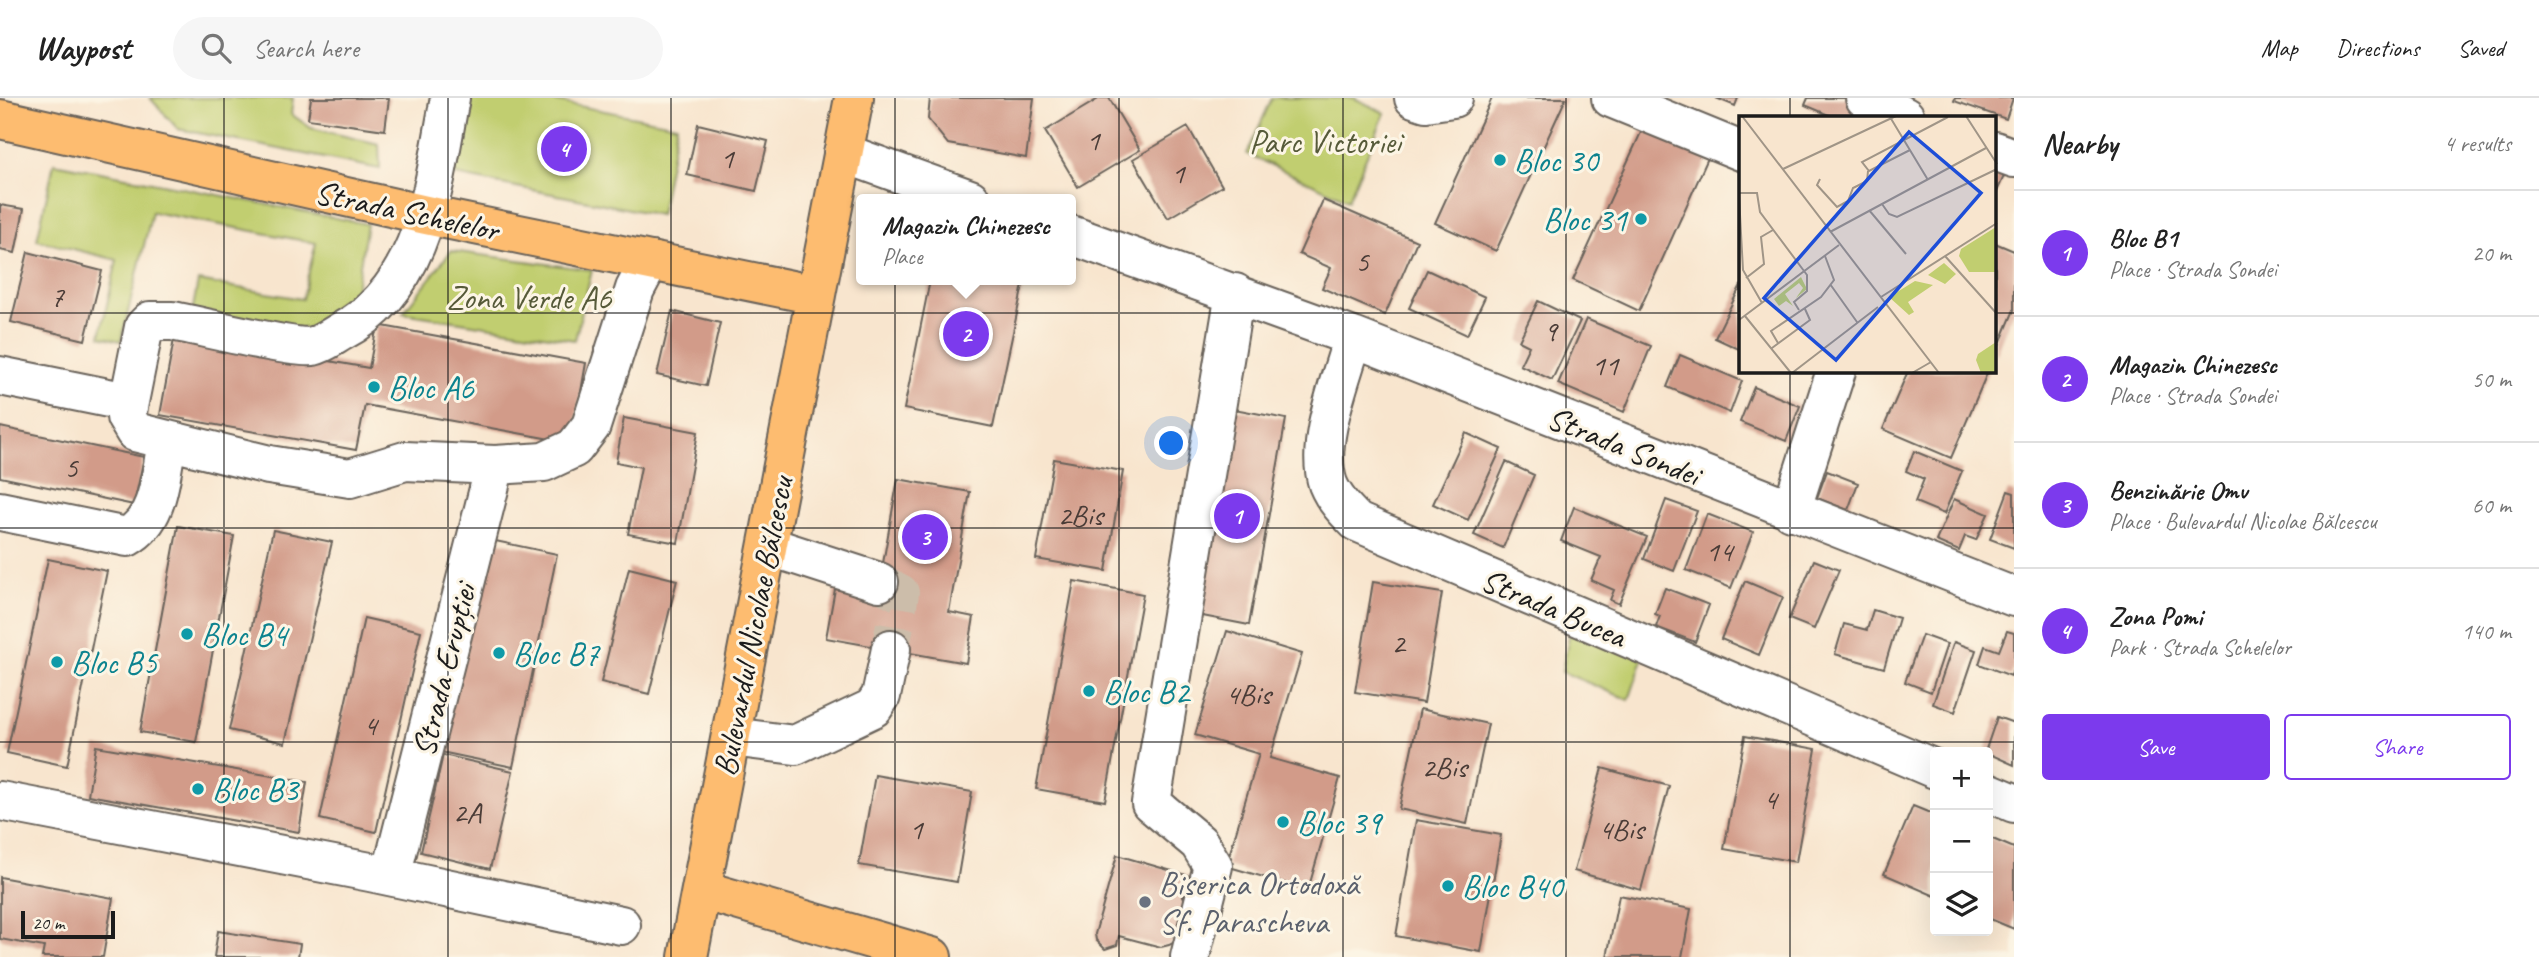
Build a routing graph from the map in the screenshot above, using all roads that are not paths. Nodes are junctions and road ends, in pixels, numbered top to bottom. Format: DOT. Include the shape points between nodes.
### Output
graph roads {
  1 [pos="450,98"];
  2 [pos="854,98"];
  3 [pos="1413,98"];
  4 [pos="1453,98"];
  5 [pos="1611,98"];
  6 [pos="1865,98"];
  7 [pos="1926,98"];
  8 [pos="1903,116"];
  9 [pos="1920,116"];
  10 [pos="0,119"];
  11 [pos="1739,150"];
  12 [pos="1996,151"];
  13 [pos="843,153"];
  14 [pos="2014,158"];
  15 [pos="956,194"];
  16 [pos="426,215"];
  17 [pos="1076,237"];
  18 [pos="650,261"];
  19 [pos="1235,293"];
  20 [pos="816,295"];
  21 [pos="1353,337"];
  22 [pos="1835,373"];
  23 [pos="0,376"];
  24 [pos="128,402"];
  25 [pos="167,442"];
  26 [pos="495,465"];
  27 [pos="0,511"];
  28 [pos="1791,511"];
  29 [pos="768,546"];
  30 [pos="879,582"];
  31 [pos="2014,597"];
  32 [pos="891,649"];
  33 [pos="730,737"];
  34 [pos="1930,767"];
  35 [pos="1993,794"];
  36 [pos="0,801"];
  37 [pos="2014,803"];
  38 [pos="391,876"];
  39 [pos="702,890"];
  40 [pos="621,925"];
  41 [pos="688,957"];
  42 [pos="932,957"];
  43 [pos="1190,957"];
  1 -- 16 [label="street"];
  2 -- 13 [label="main road, Bulevardul Nicolae Bălcescu"];
  3 -- 4 [label="street" via="1426,102"];
  5 -- 11 [label="street"];
  6 -- 8 [label="street"];
  7 -- 9 [label="street"];
  10 -- 16 [label="main road, Strada Schelelor"];
  12 -- 14 [label="street"];
  13 -- 15 [label="street"];
  13 -- 20 [label="main road, Bulevardul Nicolae Bălcescu"];
  16 -- 18 [label="main road, Strada Schelelor"];
  16 -- 24 [label="street" via="415,249 394,286 355,325 312,347 150,321 144,327"];
  17 -- 19 [label="street, Strada Sondei"];
  18 -- 20 [label="main road, Strada Schelelor"];
  18 -- 26 [label="street" via="635,289 590,426 574,448 544,462"];
  19 -- 21 [label="street, Strada Sondei"];
  19 -- 43 [label="street" via="1152,803 1199,843 1213,866"];
  20 -- 29 [label="main road, Bulevardul Nicolae Bălcescu"];
  21 -- 28 [label="street, Strada Sondei"];
  21 -- 34 [label="street, Strada Bucea" via="1323,446 1328,483 1357,522"];
  22 -- 28 [label="street"];
  23 -- 24 [label="street"];
  24 -- 25 [label="street" via="126,417 135,432"];
  25 -- 26 [label="street" via="350,478 405,461"];
  25 -- 27 [label="street" via="148,521 127,537"];
  26 -- 38 [label="street, Strada Erupției"];
  28 -- 31 [label="street, Strada Sondei"];
  29 -- 30 [label="street"];
  29 -- 33 [label="main road, Bulevardul Nicolae Bălcescu"];
  32 -- 33 [label="street" via="881,696 873,708 795,745"];
  33 -- 39 [label="main road, Bulevardul Nicolae Bălcescu"];
  35 -- 37 [label="street"];
  36 -- 38 [label="street"];
  38 -- 40 [label="street"];
  39 -- 41 [label="main road, Bulevardul Nicolae Bălcescu"];
  39 -- 42 [label="main road"];
}
